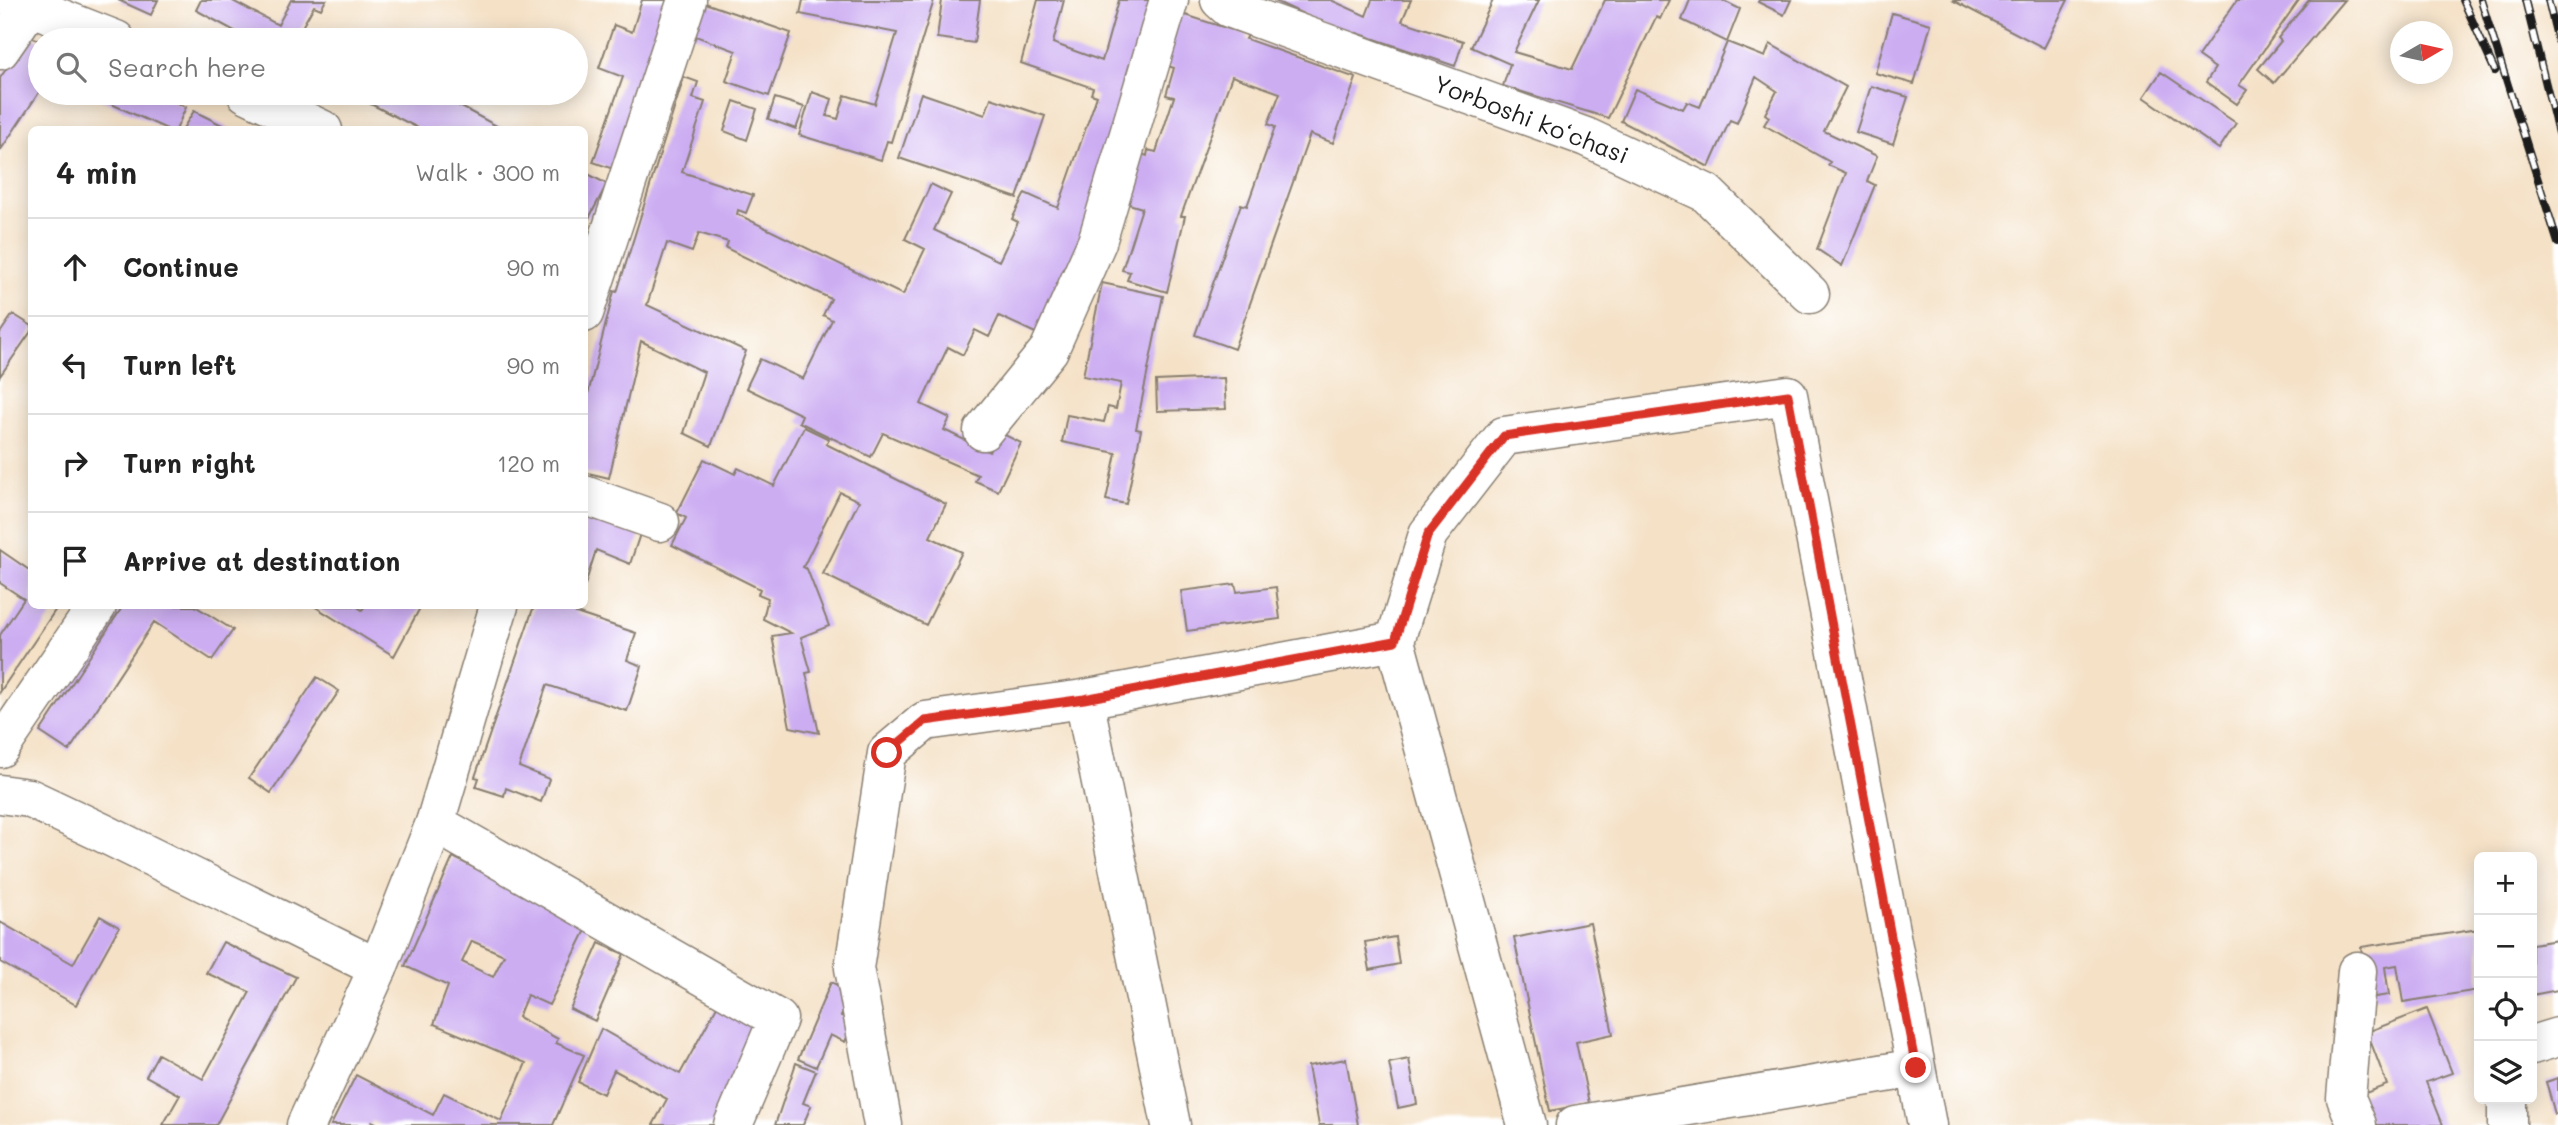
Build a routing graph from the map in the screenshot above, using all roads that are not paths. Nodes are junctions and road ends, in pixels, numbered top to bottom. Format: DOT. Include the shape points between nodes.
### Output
graph roads {
  1 [pos="687,0"];
  2 [pos="1169,0"];
  3 [pos="1220,0"];
  4 [pos="21,4"];
  5 [pos="84,28"];
  6 [pos="0,50"];
  7 [pos="271,105"];
  8 [pos="315,126"];
  9 [pos="588,291"];
  10 [pos="1810,293"];
  11 [pos="983,431"];
  12 [pos="588,496"];
  13 [pos="660,522"];
  14 [pos="95,609"];
  15 [pos="498,609"];
  16 [pos="1395,641"];
  17 [pos="1084,699"];
  18 [pos="0,748"];
  19 [pos="0,794"];
  20 [pos="435,823"];
  21 [pos="378,968"];
  22 [pos="2357,971"];
  23 [pos="2558,1037"];
  24 [pos="2537,1043"];
  25 [pos="1916,1068"];
  26 [pos="2507,1104"];
  27 [pos="306,1125"];
  28 [pos="733,1125"];
  29 [pos="883,1125"];
  30 [pos="1171,1125"];
  31 [pos="1527,1125"];
  32 [pos="1575,1125"];
  33 [pos="1927,1125"];
  34 [pos="2357,1125"];
  35 [pos="2507,1125"];
  1 -- 9 [label="street"];
  2 -- 11 [label="street" via="1097,242 1049,350"];
  3 -- 10 [label="street, Yorboshi koʻchasi" via="1229,8 1586,137 1706,193"];
  4 -- 5 [label="street"];
  4 -- 6 [label="street"];
  7 -- 8 [label="street"];
  12 -- 13 [label="street"];
  14 -- 18 [label="street"];
  15 -- 20 [label="street"];
  16 -- 17 [label="street"];
  16 -- 25 [label="street" via="1428,534 1504,436 1788,395"];
  16 -- 31 [label="street"];
  17 -- 29 [label="street" via="925,721 887,753 854,968"];
  17 -- 30 [label="street"];
  19 -- 21 [label="street" via="29,798"];
  20 -- 21 [label="street"];
  20 -- 28 [label="street" via="778,1019"];
  21 -- 27 [label="street"];
  22 -- 34 [label="street" via="2346,1098"];
  23 -- 24 [label="street"];
  25 -- 32 [label="street"];
  25 -- 33 [label="street"];
  26 -- 35 [label="street"];
}
